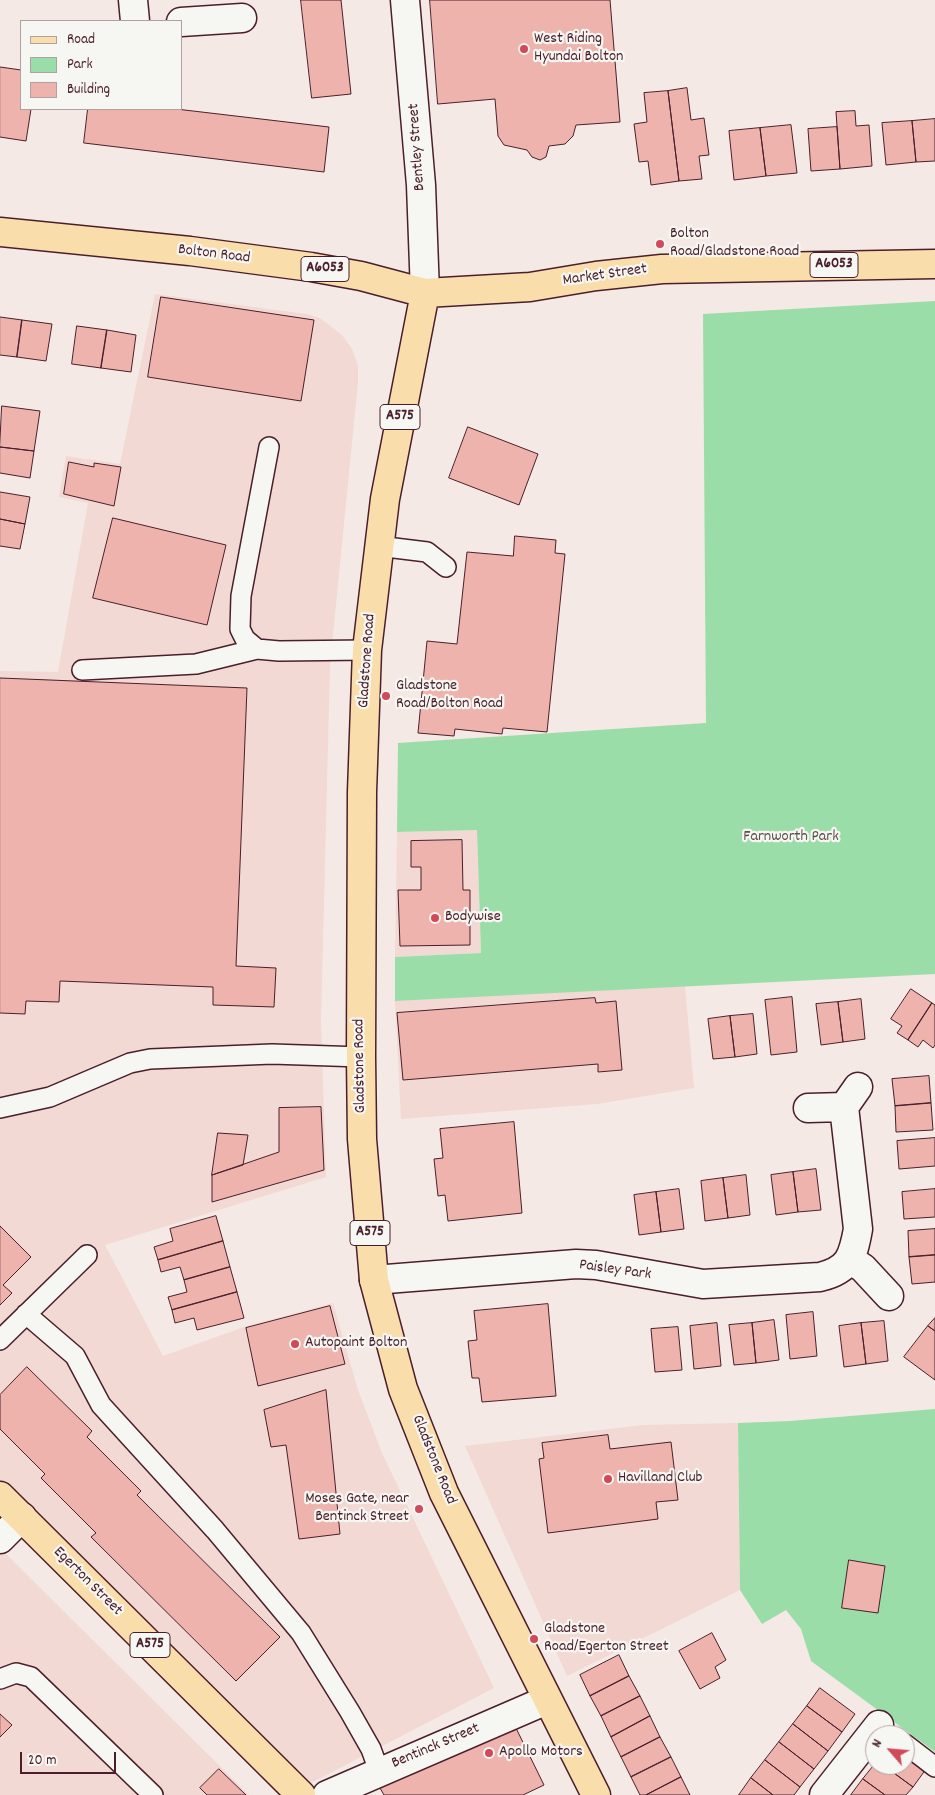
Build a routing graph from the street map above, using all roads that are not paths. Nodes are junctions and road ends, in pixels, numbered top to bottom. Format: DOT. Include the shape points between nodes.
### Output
graph roads {
  1 [pos="133,0"];
  2 [pos="405,0"];
  3 [pos="242,18"];
  4 [pos="135,20"];
  5 [pos="182,22"];
  6 [pos="0,232"];
  7 [pos="935,264"];
  8 [pos="426,294"];
  9 [pos="269,447"];
  10 [pos="378,546"];
  11 [pos="446,567"];
  12 [pos="257,650"];
  13 [pos="366,650"];
  14 [pos="82,670"];
  15 [pos="361,1057"];
  16 [pos="0,1108"];
  17 [pos="808,1108"];
  18 [pos="87,1255"];
  19 [pos="849,1259"];
  20 [pos="374,1280"];
  21 [pos="890,1296"];
  22 [pos="26,1314"];
  23 [pos="0,1340"];
  24 [pos="0,1496"];
  25 [pos="22,1517"];
  26 [pos="0,1539"];
  27 [pos="0,1679"];
  28 [pos="547,1700"];
  29 [pos="865,1752"];
  30 [pos="915,1752"];
  31 [pos="935,1767"];
  32 [pos="380,1771"];
  33 [pos="154,1795"];
  34 [pos="301,1795"];
  35 [pos="327,1795"];
  36 [pos="596,1795"];
  37 [pos="824,1795"];
  1 -- 4 [label="street"];
  2 -- 8 [label="street, Bentley Street" via="421,185"];
  3 -- 5 [label="street"];
  6 -- 8 [label="main road, Bolton Road / A6053" via="312,267 361,276"];
  7 -- 8 [label="main road, Market Street / A6053" via="662,269 530,286"];
  8 -- 10 [label="main road, Gladstone Road / A575" via="389,474"];
  9 -- 12 [label="lane" via="241,596 240,629"];
  10 -- 11 [label="lane" via="428,552"];
  10 -- 13 [label="main road, Gladstone Road / A575"];
  12 -- 13 [label="lane"];
  12 -- 14 [label="lane" via="196,664"];
  13 -- 15 [label="main road, Gladstone Road / A575"];
  15 -- 16 [label="lane" via="272,1054 150,1059 130,1063 50,1097"];
  15 -- 20 [label="main road, Gladstone Road / A575" via="362,1139"];
  17 -- 19 [label="street" via="851,1097 858,1229"];
  18 -- 22 [label="lane"];
  19 -- 20 [label="street, Paisley Park" via="846,1266 820,1277 703,1284 576,1264"];
  19 -- 21 [label="street" via="863,1268"];
  20 -- 28 [label="main road, Gladstone Road / A575" via="403,1389 444,1493"];
  22 -- 23 [label="lane"];
  22 -- 32 [label="lane" via="75,1356 101,1405 215,1530 301,1633 350,1712"];
  24 -- 25 [label="main road, Egerton Street / A575"];
  25 -- 26 [label="street"];
  25 -- 34 [label="main road, Egerton Street / A575"];
  27 -- 33 [label="lane" via="16,1673 32,1677"];
  28 -- 32 [label="street, Bentinck Street"];
  28 -- 36 [label="main road, Gladstone Road / A575"];
  29 -- 37 [label="street"];
  30 -- 31 [label="lane"];
  32 -- 35 [label="street, Bentinck Street"];
}
